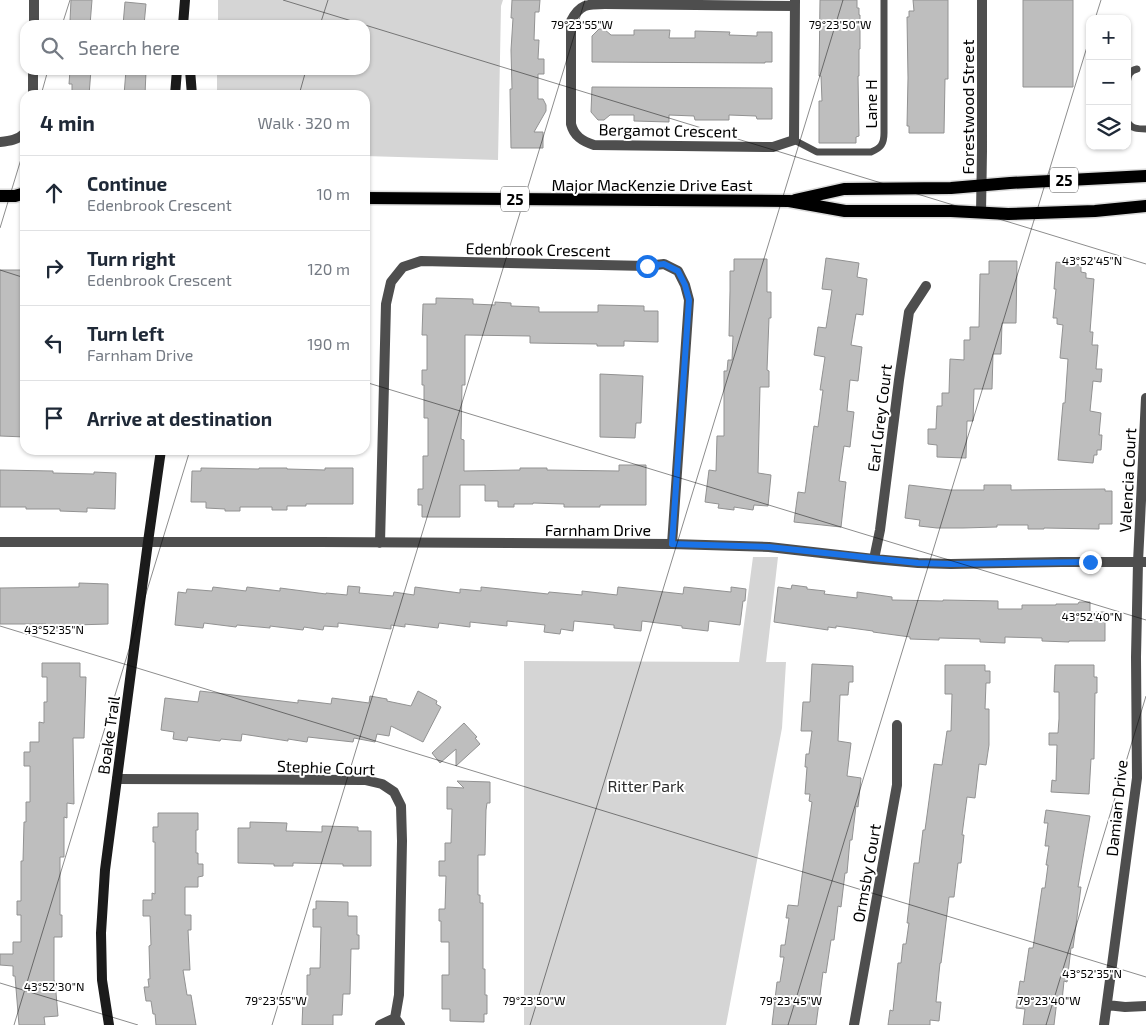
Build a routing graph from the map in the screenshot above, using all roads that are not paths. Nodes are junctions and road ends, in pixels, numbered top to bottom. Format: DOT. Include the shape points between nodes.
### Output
graph roads {
  1 [pos="34,0"];
  2 [pos="185,0"];
  3 [pos="884,0"];
  4 [pos="982,0"];
  5 [pos="795,3"];
  6 [pos="34,20"];
  7 [pos="184,20"];
  8 [pos="1137,70"];
  9 [pos="1131,71"];
  10 [pos="33,75"];
  11 [pos="177,75"];
  12 [pos="190,75"];
  13 [pos="33,90"];
  14 [pos="175,90"];
  15 [pos="192,90"];
  16 [pos="1131,126"];
  17 [pos="1146,129"];
  18 [pos="20,137"];
  19 [pos="794,140"];
  20 [pos="0,142"];
  21 [pos="1146,176"];
  22 [pos="982,185"];
  23 [pos="0,196"];
  24 [pos="20,196"];
  25 [pos="370,198"];
  26 [pos="789,201"];
  27 [pos="1146,206"];
  28 [pos="980,213"];
  29 [pos="926,286"];
  30 [pos="1146,398"];
  31 [pos="160,455"];
  32 [pos="0,542"];
  33 [pos="148,542"];
  34 [pos="380,543"];
  35 [pos="672,544"];
  36 [pos="874,559"];
  37 [pos="1142,562"];
  38 [pos="897,725"];
  39 [pos="1142,778"];
  40 [pos="117,779"];
  41 [pos="1107,1005"];
  42 [pos="1146,1006"];
  43 [pos="398,1022"];
  44 [pos="109,1025"];
  45 [pos="380,1025"];
  46 [pos="854,1025"];
  47 [pos="1104,1025"];
  1 -- 6 [label="street"];
  2 -- 7 [label="street"];
  3 -- 19 [label="lane, Lane H" via="882,145 871,152 817,152"];
  4 -- 22 [label="street, Forestwood Street"];
  5 -- 19 [label="street, Bergamot Crescent"];
  5 -- 19 [label="street, Bergamot Crescent" via="590,4 575,13 571,31 571,124 577,136 587,143 773,147"];
  8 -- 9 [label="lane"];
  10 -- 13 [label="street"];
  11 -- 14 [label="street"];
  12 -- 15 [label="street"];
  16 -- 17 [label="lane"];
  18 -- 20 [label="street"];
  21 -- 22 [label="main road, Major MacKenzie Drive East / 25"];
  22 -- 26 [label="main road, Major MacKenzie Drive East / 25" via="844,189"];
  22 -- 28 [label="street, Forestwood Street"];
  23 -- 24 [label="main road"];
  25 -- 26 [label="main road, Major MacKenzie Drive East / 25"];
  26 -- 28 [label="main road, Major MacKenzie Drive East / 25" via="845,211"];
  27 -- 28 [label="main road, Major MacKenzie Drive East / 25" via="1095,211"];
  29 -- 36 [label="street, Earl Grey Court" via="908,312"];
  30 -- 37 [label="street, Valencia Court"];
  31 -- 33 [label="street, Boake Trail"];
  32 -- 33 [label="street, Farnham Drive"];
  33 -- 34 [label="street, Farnham Drive"];
  33 -- 40 [label="street, Boake Trail"];
  34 -- 35 [label="street, Farnham Drive"];
  34 -- 35 [label="street, Edenbrook Crescent" via="386,304 391,282 402,267 421,262 664,264 678,271 689,300"];
  35 -- 36 [label="street, Farnham Drive" via="769,547"];
  36 -- 37 [label="street, Farnham Drive" via="951,564"];
  37 -- 39 [label="street, Damian Drive" via="1136,657"];
  38 -- 46 [label="street, Ormsby Court" via="898,784"];
  39 -- 41 [label="street, Damian Drive"];
  40 -- 43 [label="street, Stephie Court" via="365,780 382,784 394,792 401,806 402,841"];
  40 -- 44 [label="street, Boake Trail" via="101,933 102,980"];
  41 -- 42 [label="street"];
  41 -- 47 [label="street, Damian Drive"];
  43 -- 45 [label="street, Stephie Court"];
}
